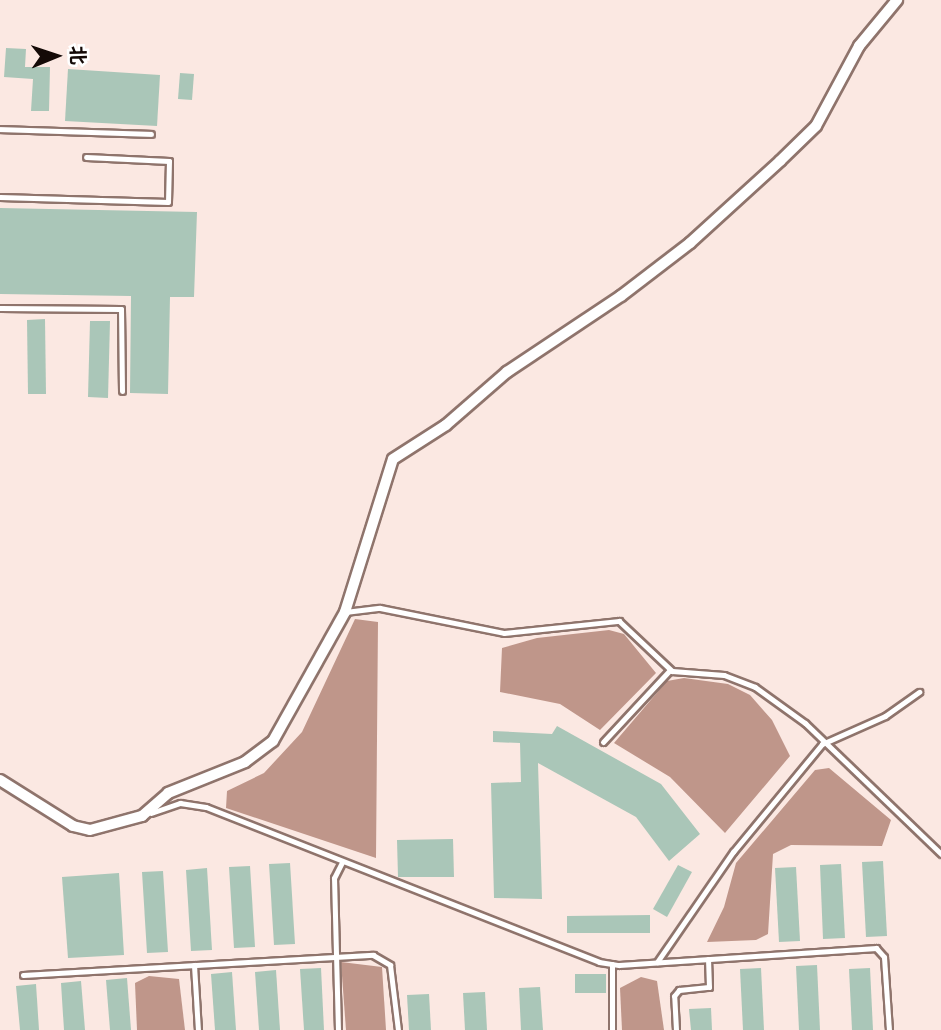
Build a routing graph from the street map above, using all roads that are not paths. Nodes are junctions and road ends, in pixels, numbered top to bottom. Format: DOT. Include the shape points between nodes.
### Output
graph roads {
  1 [pos="897,0"];
  2 [pos="0,129"];
  3 [pos="151,134"];
  4 [pos="86,156"];
  5 [pos="0,197"];
  6 [pos="0,309"];
  7 [pos="122,391"];
  8 [pos="345,612"];
  9 [pos="670,670"];
  10 [pos="919,692"];
  11 [pos="603,743"];
  12 [pos="822,744"];
  13 [pos="0,780"];
  14 [pos="142,816"];
  15 [pos="941,854"];
  16 [pos="342,862"];
  17 [pos="335,957"];
  18 [pos="708,959"];
  19 [pos="657,962"];
  20 [pos="612,964"];
  21 [pos="194,965"];
  22 [pos="23,975"];
  23 [pos="198,1030"];
  24 [pos="338,1030"];
  25 [pos="398,1030"];
  26 [pos="612,1030"];
  27 [pos="676,1030"];
  28 [pos="889,1030"];
  1 -- 8 [label="street" via="859,46 816,126 690,243 621,296 507,372 446,425 393,459"];
  2 -- 3 [label="lane"];
  4 -- 5 [label="lane" via="169,161 168,202"];
  6 -- 7 [label="lane" via="121,309"];
  8 -- 9 [label="lane" via="380,608 504,632 615,620 633,631"];
  8 -- 14 [label="street" via="273,741 245,762 168,793"];
  9 -- 11 [label="lane"];
  9 -- 12 [label="lane" via="738,678 805,723"];
  10 -- 12 [label="lane" via="885,716"];
  12 -- 15 [label="lane"];
  12 -- 19 [label="lane" via="733,852"];
  13 -- 14 [label="street" via="73,826 90,830"];
  14 -- 16 [label="lane" via="180,803 206,807"];
  16 -- 17 [label="lane" via="334,878"];
  16 -- 20 [label="lane"];
  17 -- 21 [label="lane"];
  17 -- 24 [label="lane"];
  17 -- 25 [label="lane" via="373,955 387,961"];
  18 -- 19 [label="lane"];
  18 -- 27 [label="lane" via="709,987 679,989 674,996"];
  18 -- 28 [label="lane" via="876,948 884,957"];
  19 -- 20 [label="lane"];
  20 -- 26 [label="lane"];
  21 -- 22 [label="lane"];
  21 -- 23 [label="lane"];
}
